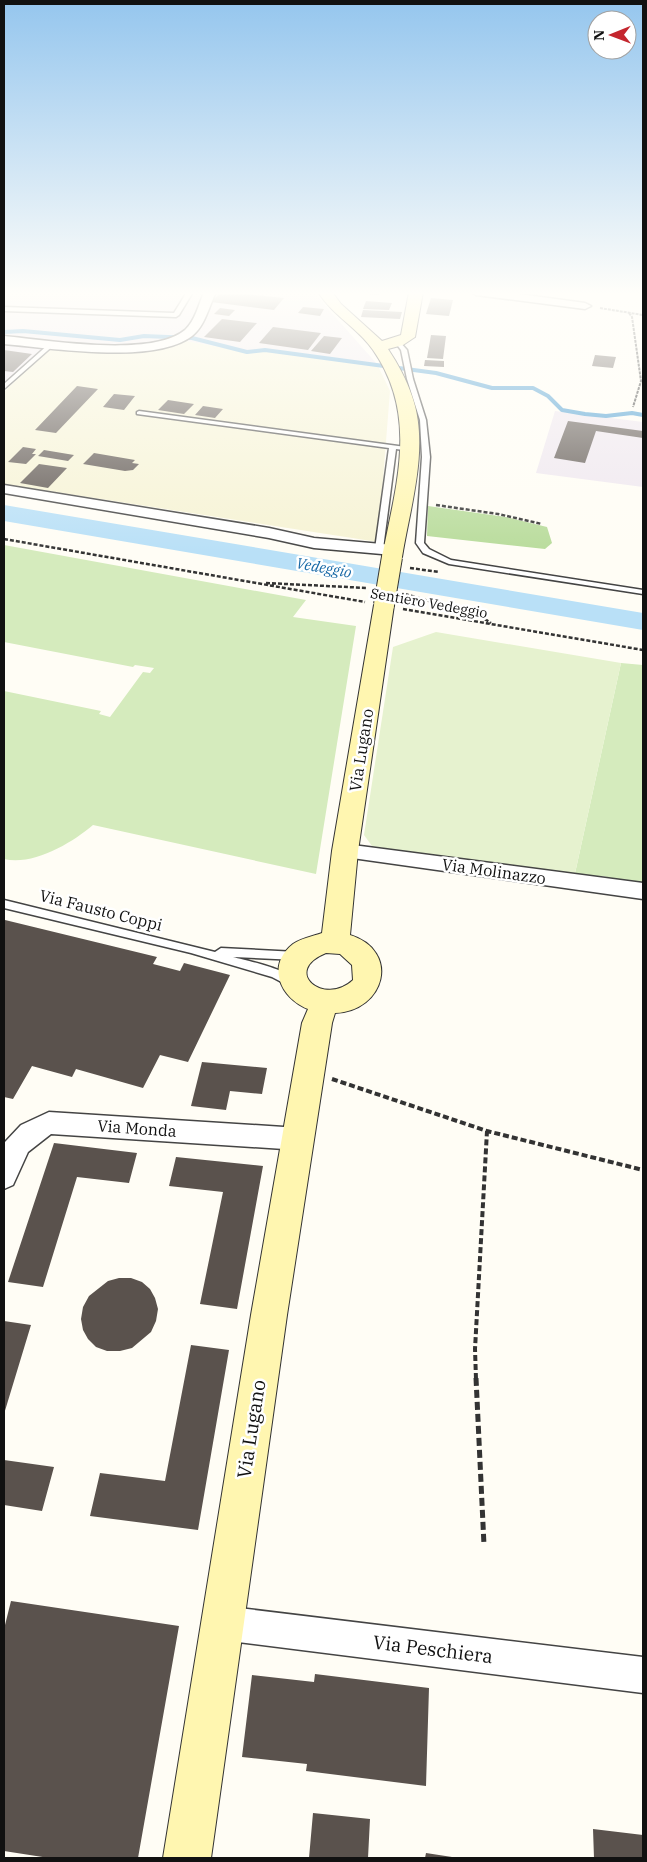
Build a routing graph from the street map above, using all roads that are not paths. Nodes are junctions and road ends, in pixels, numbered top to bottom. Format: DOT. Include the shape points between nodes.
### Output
graph roads {
  1 [pos="402,379"];
  2 [pos="405,379"];
  3 [pos="139,413"];
  4 [pos="393,447"];
  5 [pos="411,449"];
  6 [pos="4,489"];
  7 [pos="388,552"];
  8 [pos="643,592"];
  9 [pos="345,851"];
  10 [pos="643,891"];
  11 [pos="4,904"];
  12 [pos="335,942"];
  13 [pos="191,949"];
  14 [pos="297,956"];
  15 [pos="294,984"];
  16 [pos="325,1002"];
  17 [pos="299,1139"];
  18 [pos="9,1146"];
  19 [pos="4,1177"];
  20 [pos="222,1624"];
  21 [pos="643,1675"];
  22 [pos="187,1858"];
  1 -- 5 [label="main road, Via Lugano" via="411,425"];
  2 -- 8 [label="lane" via="423,420 426,457 420,543 426,551 449,562"];
  3 -- 4 [label="lane"];
  4 -- 5 [label="lane"];
  4 -- 7 [label="lane"];
  5 -- 7 [label="main road, Via Lugano"];
  6 -- 7 [label="street" via="314,543"];
  7 -- 9 [label="main road, Via Lugano, bridge" via="384,605"];
  9 -- 10 [label="street, Via Molinazzo"];
  9 -- 12 [label="main road, Via Lugano"];
  11 -- 13 [label="lane, Via Fausto Coppi"];
  12 -- 14 [label="main road" via="314,945"];
  12 -- 16 [label="main road" via="348,946 366,960 368,981 352,998"];
  13 -- 14 [label="lane, Via Fausto Coppi"];
  13 -- 15 [label="lane, Via Fausto Coppi" via="276,974"];
  14 -- 15 [label="main road" via="290,974"];
  15 -- 16 [label="main road" via="301,993"];
  16 -- 17 [label="main road, Via Lugano" via="317,1023"];
  17 -- 18 [label="street, Via Monda" via="49,1123"];
  17 -- 20 [label="main road, Via Lugano"];
  18 -- 19 [label="street, Via Monda"];
  20 -- 21 [label="street, Via Peschiera"];
  20 -- 22 [label="main road, Via Lugano"];
}
